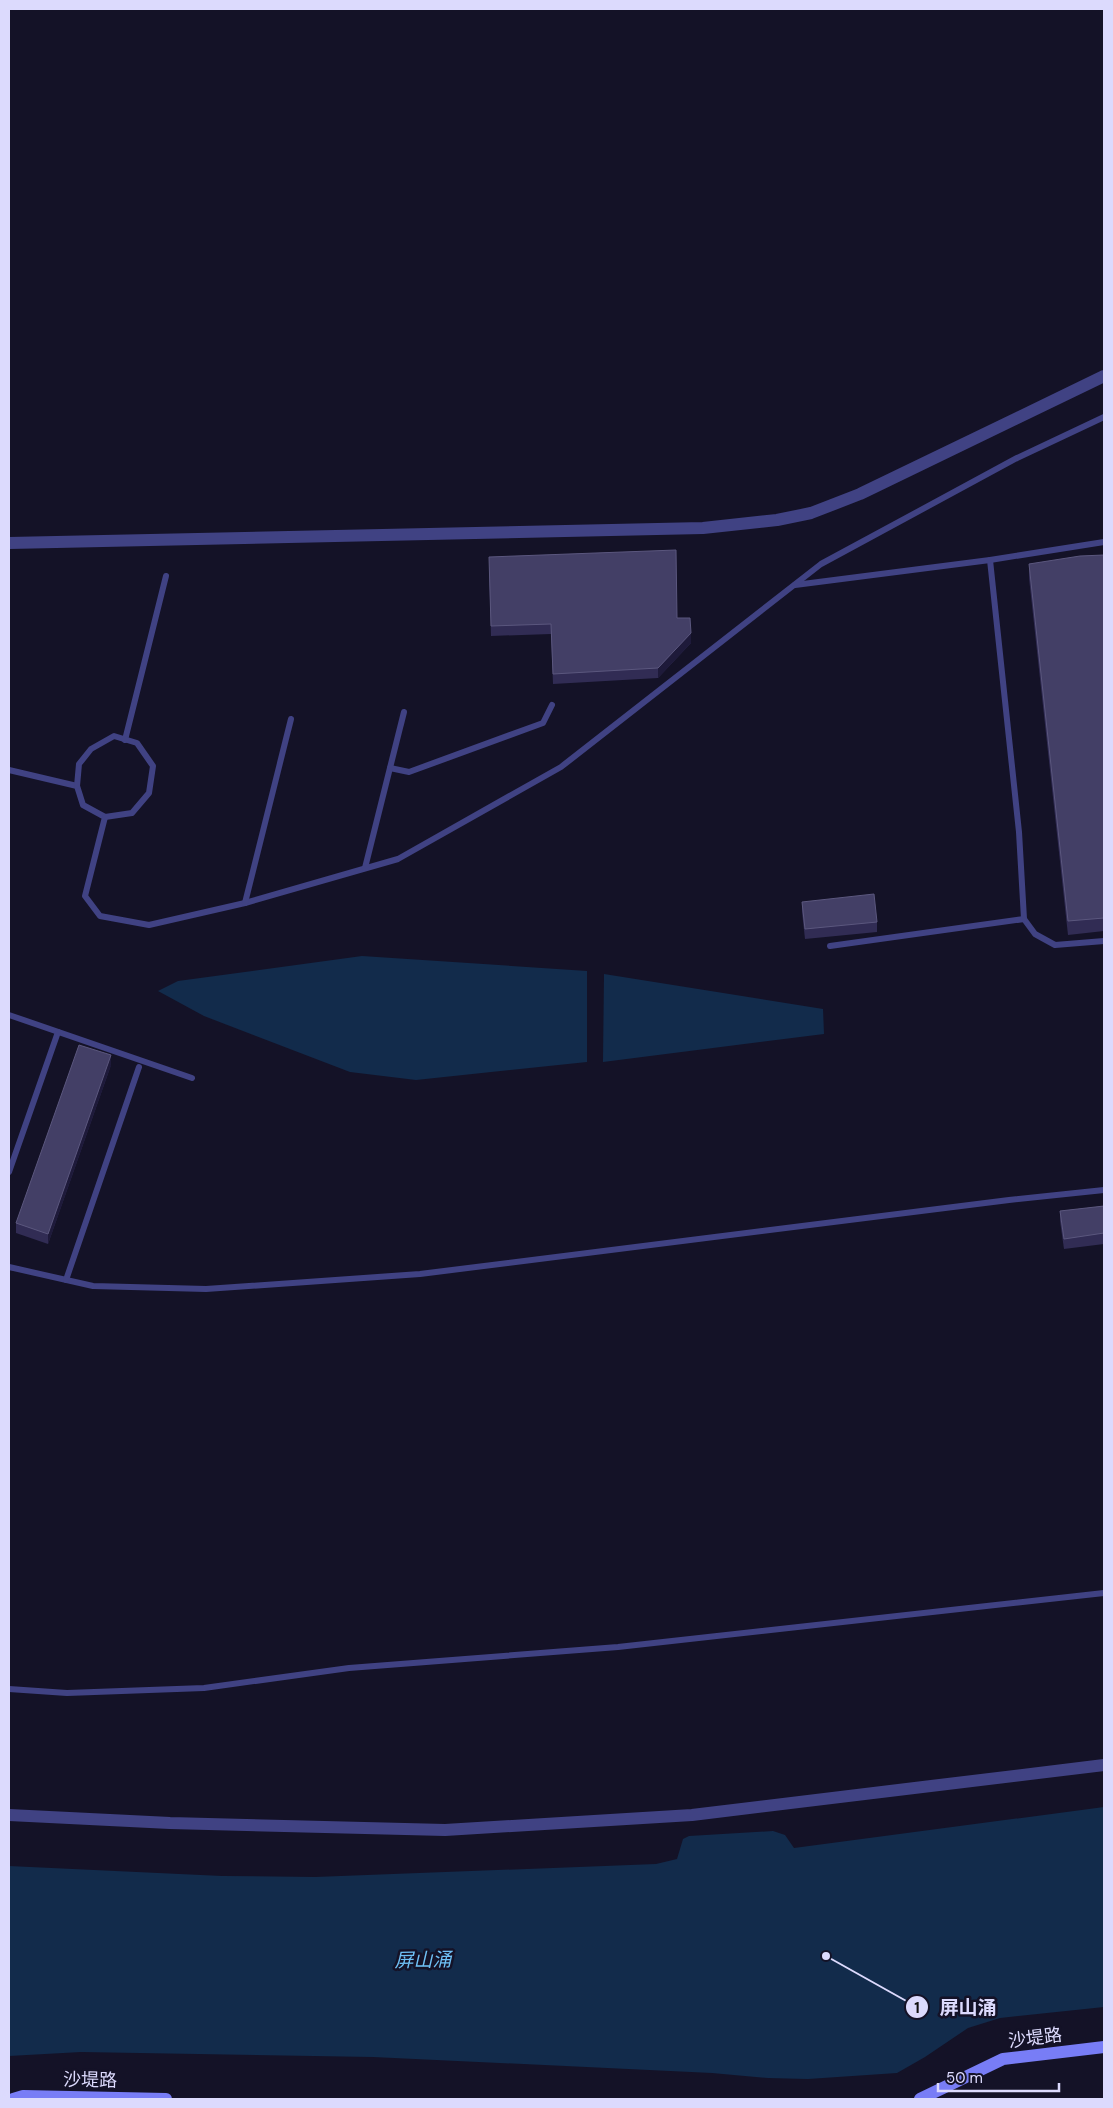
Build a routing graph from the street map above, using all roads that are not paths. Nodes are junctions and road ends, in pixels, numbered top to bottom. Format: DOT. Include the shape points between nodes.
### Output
graph roads {
  1 [pos="1104,376"];
  2 [pos="1104,417"];
  3 [pos="1104,542"];
  4 [pos="9,543"];
  5 [pos="990,560"];
  6 [pos="166,576"];
  7 [pos="793,586"];
  8 [pos="552,704"];
  9 [pos="404,712"];
  10 [pos="291,719"];
  11 [pos="125,740"];
  12 [pos="390,768"];
  13 [pos="9,770"];
  14 [pos="77,786"];
  15 [pos="105,817"];
  16 [pos="365,868"];
  17 [pos="245,902"];
  18 [pos="1024,919"];
  19 [pos="1104,941"];
  20 [pos="830,946"];
  21 [pos="9,1015"];
  22 [pos="58,1032"];
  23 [pos="139,1067"];
  24 [pos="192,1078"];
  25 [pos="9,1172"];
  26 [pos="1104,1190"];
  27 [pos="9,1267"];
  28 [pos="66,1280"];
  29 [pos="1104,1593"];
  30 [pos="9,1690"];
  31 [pos="1104,1764"];
  32 [pos="9,1815"];
  33 [pos="1104,2047"];
  34 [pos="13,2099"];
  35 [pos="166,2099"];
  36 [pos="920,2099"];
  1 -- 4 [label="street" via="860,494 811,513 777,520 704,528"];
  2 -- 7 [label="lane" via="1017,458 821,564"];
  3 -- 5 [label="lane"];
  5 -- 7 [label="lane"];
  5 -- 18 [label="lane" via="1020,832"];
  6 -- 11 [label="lane"];
  7 -- 16 [label="lane" via="561,767 398,859"];
  8 -- 12 [label="lane" via="543,723 409,772"];
  9 -- 12 [label="lane"];
  10 -- 17 [label="lane"];
  11 -- 14 [label="lane" via="114,736 91,748 79,764"];
  11 -- 15 [label="lane" via="137,743 153,766 148,793 132,813"];
  12 -- 16 [label="lane"];
  13 -- 14 [label="lane"];
  14 -- 15 [label="lane" via="83,805"];
  15 -- 17 [label="lane" via="85,896 100,916 149,925"];
  16 -- 17 [label="lane"];
  18 -- 19 [label="lane" via="1035,934 1055,945"];
  18 -- 20 [label="lane"];
  21 -- 22 [label="lane"];
  22 -- 24 [label="lane"];
  22 -- 25 [label="lane"];
  23 -- 28 [label="lane"];
  26 -- 28 [label="lane" via="420,1274 206,1289 93,1286"];
  27 -- 28 [label="lane"];
  29 -- 30 [label="lane" via="618,1647 349,1668 204,1688 67,1693"];
  31 -- 32 [label="street" via="692,1816 445,1830"];
  33 -- 36 [label="street, 沙堤路" via="1003,2059"];
  34 -- 35 [label="street, 沙堤路" via="23,2096"];
}
